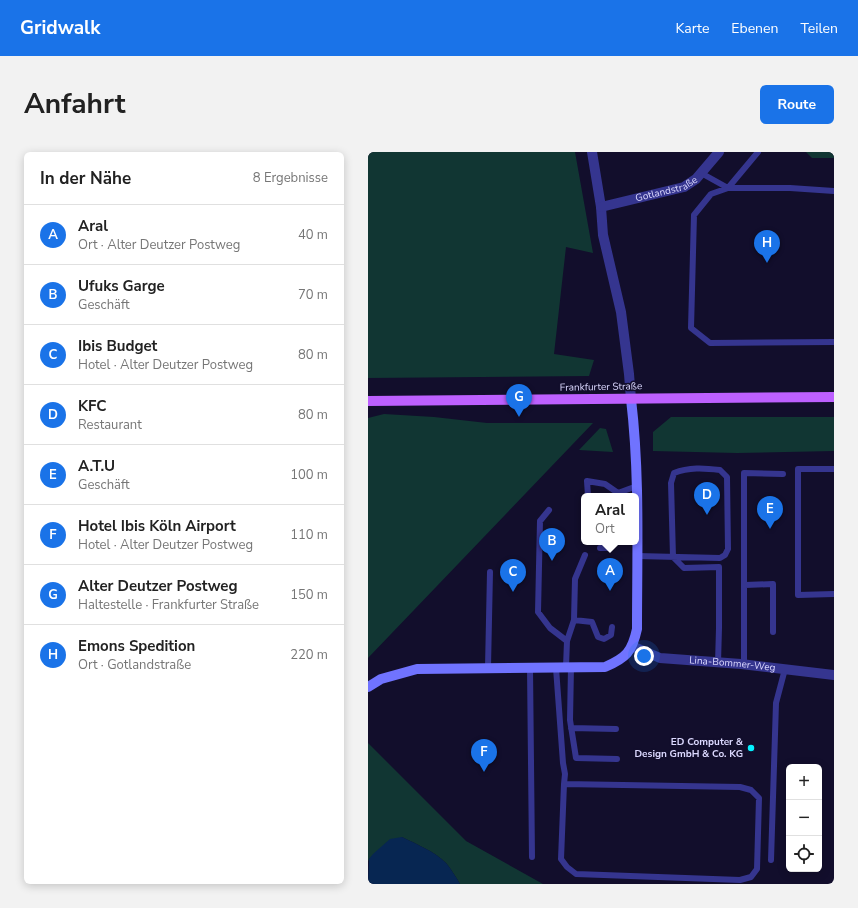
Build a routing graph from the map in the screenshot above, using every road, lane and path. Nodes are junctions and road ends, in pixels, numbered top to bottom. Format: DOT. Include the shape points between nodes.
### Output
graph roads {
  1 [pos="592,152"];
  2 [pos="719,152"];
  3 [pos="758,152"];
  4 [pos="702,173"];
  5 [pos="728,188"];
  6 [pos="834,191"];
  7 [pos="601,207"];
  8 [pos="834,342"];
  9 [pos="834,398"];
  10 [pos="631,399"];
  11 [pos="368,401"];
  12 [pos="834,468"];
  13 [pos="783,474"];
  14 [pos="636,486"];
  15 [pos="588,493"];
  16 [pos="617,493"];
  17 [pos="620,493"];
  18 [pos="636,493"];
  19 [pos="550,510"];
  20 [pos="610,545"];
  21 [pos="637,545"];
  22 [pos="600,548"];
  23 [pos="585,555"];
  24 [pos="610,556"];
  25 [pos="637,556"];
  26 [pos="673,557"];
  27 [pos="490,572"];
  28 [pos="745,585"];
  29 [pos="834,594"];
  30 [pos="574,620"];
  31 [pos="612,627"];
  32 [pos="773,632"];
  33 [pos="567,642"];
  34 [pos="632,646"];
  35 [pos="718,663"];
  36 [pos="744,665"];
  37 [pos="488,667"];
  38 [pos="565,667"];
  39 [pos="530,668"];
  40 [pos="785,669"];
  41 [pos="834,675"];
  42 [pos="368,687"];
  43 [pos="571,728"];
  44 [pos="616,729"];
  45 [pos="617,758"];
  46 [pos="564,784"];
  47 [pos="532,856"];
  48 [pos="771,860"];
  1 -- 7 [label="street"];
  2 -- 4 [label="street, Gotlandstraße"];
  3 -- 5 [label="lane"];
  4 -- 5 [label="lane"];
  4 -- 7 [label="street, Gotlandstraße" via="684,188"];
  5 -- 6 [label="lane"];
  5 -- 8 [label="lane" via="711,194 694,216 691,328 710,343"];
  7 -- 10 [label="street" via="603,235 621,312"];
  9 -- 10 [label="main road, Frankfurter Straße"];
  10 -- 11 [label="main road, Frankfurter Straße"];
  10 -- 14 [label="street"];
  12 -- 29 [label="lane" via="798,469 798,594"];
  13 -- 28 [label="lane" via="744,473"];
  14 -- 17 [label="lane"];
  14 -- 18 [label="street"];
  15 -- 16 [label="lane" via="587,481 605,484"];
  19 -- 33 [label="lane" via="540,521 538,612 550,628"];
  20 -- 22 [label="lane"];
  20 -- 24 [label="lane"];
  21 -- 25 [label="street"];
  23 -- 30 [label="lane" via="575,579"];
  25 -- 26 [label="lane"];
  25 -- 34 [label="street" via="637,629"];
  26 -- 26 [label="lane" via="720,558 725,555 728,548 727,477 720,470 684,469 674,473 671,483"];
  26 -- 35 [label="lane" via="684,568 719,567"];
  27 -- 37 [label="lane"];
  28 -- 32 [label="lane" via="773,584"];
  28 -- 36 [label="lane"];
  30 -- 31 [label="lane" via="592,622 598,637 604,639 611,635"];
  30 -- 33 [label="lane"];
  33 -- 38 [label="lane"];
  34 -- 35 [label="street, Lina-Bommer-Weg" via="660,658"];
  34 -- 38 [label="street" via="620,660 605,667"];
  35 -- 36 [label="street, Lina-Bommer-Weg"];
  36 -- 40 [label="street, Lina-Bommer-Weg"];
  37 -- 39 [label="street"];
  37 -- 42 [label="street" via="417,669 381,679"];
  38 -- 39 [label="street"];
  38 -- 43 [label="lane"];
  38 -- 46 [label="lane"];
  39 -- 47 [label="lane"];
  40 -- 41 [label="street, Lina-Bommer-Weg"];
  40 -- 48 [label="lane" via="776,703"];
  43 -- 44 [label="lane"];
  43 -- 45 [label="lane" via="576,758"];
  46 -- 46 [label="lane" via="740,787 751,790 759,798 757,870 751,876 740,880 576,874 567,868 561,859"];
}
